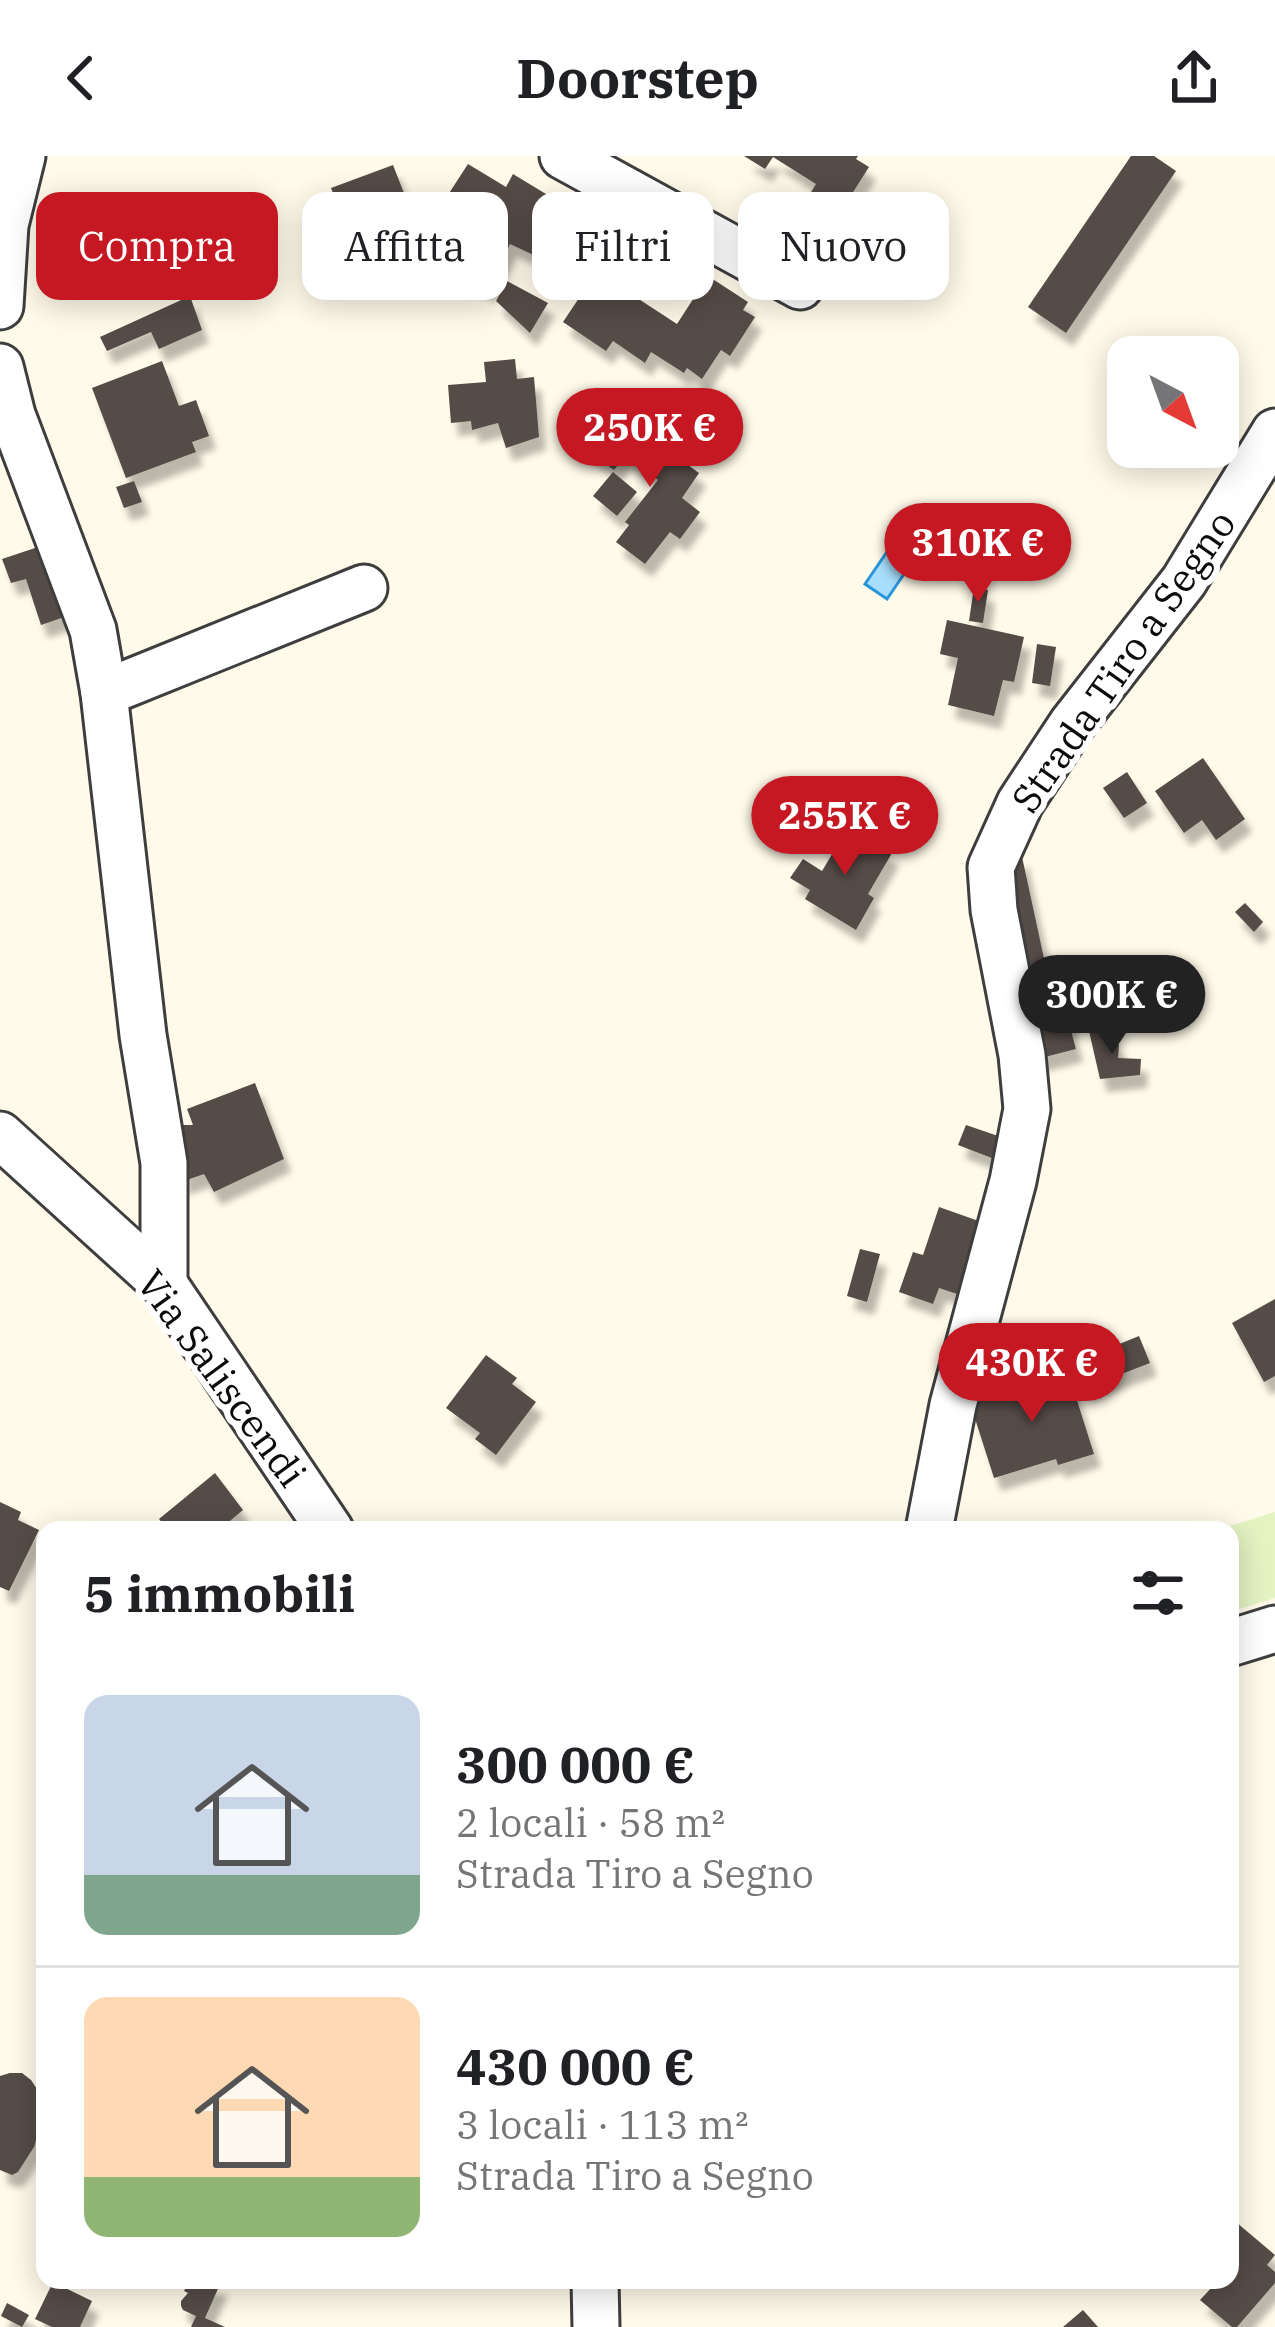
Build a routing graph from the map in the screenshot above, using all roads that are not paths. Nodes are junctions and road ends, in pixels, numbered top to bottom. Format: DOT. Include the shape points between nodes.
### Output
graph roads {
  1 [pos="22,156"];
  2 [pos="563,156"];
  3 [pos="738,252"];
  4 [pos="0,306"];
  5 [pos="0,367"];
  6 [pos="1275,432"];
  7 [pos="364,588"];
  8 [pos="104,693"];
  9 [pos="0,1135"];
  10 [pos="164,1284"];
  11 [pos="324,1521"];
  12 [pos="931,1521"];
  13 [pos="1275,1630"];
  14 [pos="1239,1640"];
  15 [pos="595,2289"];
  16 [pos="596,2327"];
  1 -- 4 [label="street" via="5,225"];
  2 -- 3 [label="street"];
  5 -- 8 [label="street" via="93,630"];
  6 -- 12 [label="street, Strada Tiro a Segno" via="1184,581 1020,803 991,867 1027,1108"];
  7 -- 8 [label="street"];
  8 -- 10 [label="street" via="164,1163"];
  9 -- 10 [label="street, Via Saliscendi"];
  10 -- 11 [label="street, Via Saliscendi"];
  13 -- 14 [label="street"];
  15 -- 16 [label="street"];
}
